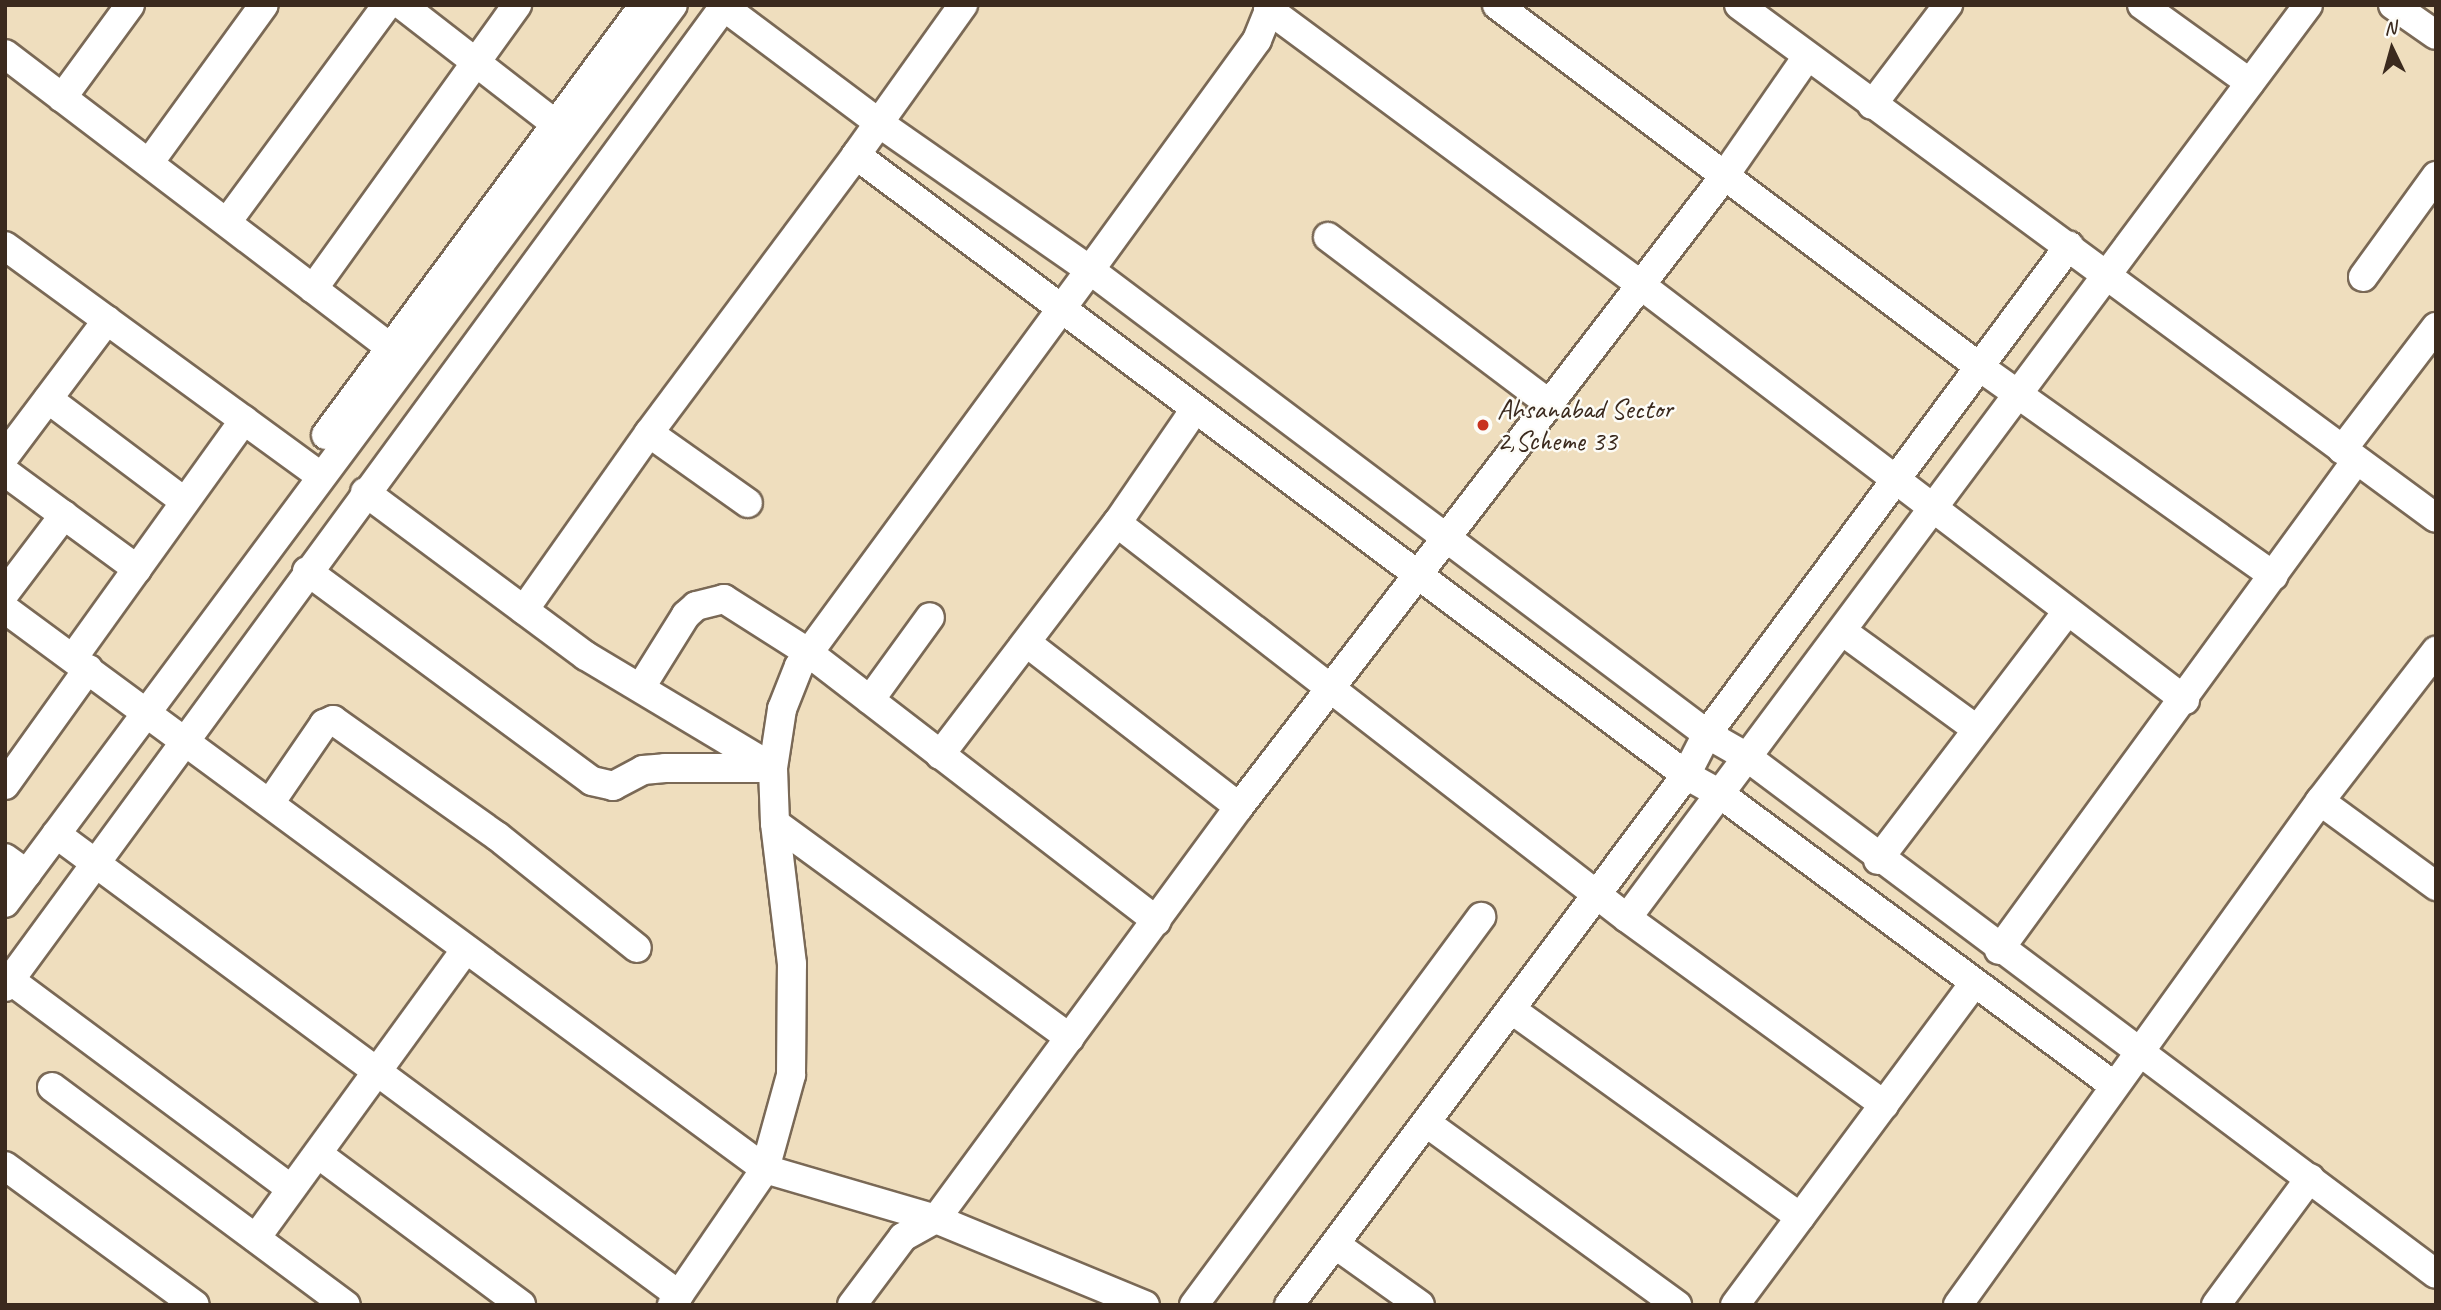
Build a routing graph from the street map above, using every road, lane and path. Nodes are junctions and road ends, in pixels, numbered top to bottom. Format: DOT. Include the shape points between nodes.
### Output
graph roads {
  1 [pos="130,5"];
  2 [pos="264,5"];
  3 [pos="387,5"];
  4 [pos="402,5"];
  5 [pos="517,5"];
  6 [pos="644,5"];
  7 [pos="673,5"];
  8 [pos="963,5"];
  9 [pos="1497,5"];
  10 [pos="1739,5"];
  11 [pos="1948,5"];
  12 [pos="2142,5"];
  13 [pos="2308,5"];
  14 [pos="2393,5"];
  15 [pos="724,6"];
  16 [pos="1270,7"];
  17 [pos="2436,35"];
  18 [pos="5,54"];
  19 [pos="1806,58"];
  20 [pos="475,61"];
  21 [pos="2250,83"];
  22 [pos="62,98"];
  23 [pos="1872,105"];
  24 [pos="554,123"];
  25 [pos="879,123"];
  26 [pos="856,155"];
  27 [pos="149,163"];
  28 [pos="2436,176"];
  29 [pos="1723,178"];
  30 [pos="227,222"];
  31 [pos="1328,237"];
  32 [pos="5,246"];
  33 [pos="2069,246"];
  34 [pos="1090,270"];
  35 [pos="2108,274"];
  36 [pos="2363,277"];
  37 [pos="1638,283"];
  38 [pos="313,289"];
  39 [pos="1062,309"];
  40 [pos="107,320"];
  41 [pos="2436,327"];
  42 [pos="390,347"];
  43 [pos="1981,368"];
  44 [pos="2017,392"];
  45 [pos="48,399"];
  46 [pos="1547,402"];
  47 [pos="1195,409"];
  48 [pos="244,420"];
  49 [pos="649,433"];
  50 [pos="327,435"];
  51 [pos="2349,455"];
  52 [pos="5,456"];
  53 [pos="5,472"];
  54 [pos="320,476"];
  55 [pos="1895,478"];
  56 [pos="365,492"];
  57 [pos="185,502"];
  58 [pos="748,503"];
  59 [pos="1932,511"];
  60 [pos="64,515"];
  61 [pos="2436,519"];
  62 [pos="1118,523"];
  63 [pos="1444,537"];
  64 [pos="137,569"];
  65 [pos="307,571"];
  66 [pos="1415,574"];
  67 [pos="2274,576"];
  68 [pos="524,610"];
  69 [pos="8,611"];
  70 [pos="2067,612"];
  71 [pos="930,617"];
  72 [pos="1842,631"];
  73 [pos="1027,643"];
  74 [pos="2436,651"];
  75 [pos="809,653"];
  76 [pos="80,664"];
  77 [pos="641,687"];
  78 [pos="1332,687"];
  79 [pos="870,700"];
  80 [pos="2185,700"];
  81 [pos="148,713"];
  82 [pos="1975,728"];
  83 [pos="1707,734"];
  84 [pos="184,740"];
  85 [pos="940,755"];
  86 [pos="1747,757"];
  87 [pos="773,768"];
  88 [pos="1686,775"];
  89 [pos="5,785"];
  90 [pos="1720,794"];
  91 [pos="2320,801"];
  92 [pos="270,803"];
  93 [pos="1239,807"];
  94 [pos="775,823"];
  95 [pos="56,834"];
  96 [pos="1878,860"];
  97 [pos="94,863"];
  98 [pos="16,866"];
  99 [pos="2436,886"];
  100 [pos="1596,893"];
  101 [pos="5,903"];
  102 [pos="1480,917"];
  103 [pos="1627,918"];
  104 [pos="1157,921"];
  105 [pos="466,948"];
  106 [pos="637,948"];
  107 [pos="1999,950"];
  108 [pos="8,984"];
  109 [pos="1973,984"];
  110 [pos="1512,1010"];
  111 [pos="1070,1038"];
  112 [pos="2140,1056"];
  113 [pos="380,1070"];
  114 [pos="2114,1086"];
  115 [pos="52,1087"];
  116 [pos="1884,1105"];
  117 [pos="1428,1124"];
  118 [pos="318,1154"];
  119 [pos="5,1166"];
  120 [pos="765,1169"];
  121 [pos="2310,1178"];
  122 [pos="291,1189"];
  123 [pos="1800,1217"];
  124 [pos="936,1219"];
  125 [pos="256,1238"];
  126 [pos="1336,1245"];
  127 [pos="2436,1274"];
  128 [pos="675,1300"];
  129 [pos="195,1305"];
  130 [pos="345,1305"];
  131 [pos="521,1305"];
  132 [pos="852,1305"];
  133 [pos="1145,1305"];
  134 [pos="1194,1305"];
  135 [pos="1289,1305"];
  136 [pos="1420,1305"];
  137 [pos="1677,1305"];
  138 [pos="1735,1305"];
  139 [pos="1958,1305"];
  140 [pos="2216,1305"];
  1 -- 22 [label="street"];
  2 -- 27 [label="street"];
  3 -- 30 [label="street"];
  4 -- 20 [label="street"];
  5 -- 20 [label="street"];
  6 -- 24 [label="street"];
  7 -- 54 [label="street"];
  8 -- 25 [label="street"];
  9 -- 29 [label="street"];
  10 -- 19 [label="street"];
  11 -- 23 [label="street"];
  12 -- 21 [label="street"];
  13 -- 21 [label="street"];
  14 -- 17 [label="street"];
  15 -- 25 [label="street"];
  15 -- 56 [label="street"];
  16 -- 34 [label="street" via="1257,40"];
  16 -- 37 [label="street"];
  18 -- 22 [label="street"];
  19 -- 23 [label="street"];
  19 -- 29 [label="street"];
  20 -- 24 [label="street"];
  20 -- 38 [label="street"];
  21 -- 35 [label="street"];
  22 -- 27 [label="street"];
  23 -- 33 [label="street"];
  24 -- 42 [label="street"];
  25 -- 26 [label="street"];
  25 -- 34 [label="street"];
  26 -- 39 [label="street"];
  26 -- 49 [label="street"];
  27 -- 30 [label="street"];
  28 -- 36 [label="street"];
  29 -- 37 [label="street"];
  29 -- 43 [label="street"];
  30 -- 38 [label="street"];
  31 -- 46 [label="street"];
  32 -- 40 [label="street"];
  33 -- 35 [label="street"];
  33 -- 43 [label="street"];
  34 -- 39 [label="street"];
  34 -- 63 [label="street"];
  35 -- 44 [label="street"];
  35 -- 51 [label="street"];
  37 -- 46 [label="street"];
  37 -- 55 [label="street"];
  38 -- 42 [label="street"];
  39 -- 47 [label="street"];
  39 -- 75 [label="street"];
  40 -- 45 [label="street"];
  40 -- 48 [label="street"];
  41 -- 51 [label="street"];
  42 -- 50 [label="street"];
  43 -- 44 [label="street"];
  43 -- 55 [label="street"];
  44 -- 59 [label="street"];
  44 -- 67 [label="street"];
  45 -- 52 [label="street"];
  45 -- 57 [label="street"];
  46 -- 63 [label="street"];
  47 -- 62 [label="street"];
  47 -- 66 [label="street"];
  48 -- 54 [label="street"];
  48 -- 57 [label="street"];
  49 -- 58 [label="street"];
  49 -- 68 [label="street"];
  51 -- 61 [label="street"];
  51 -- 67 [label="street"];
  53 -- 60 [label="street"];
  54 -- 81 [label="street"];
  55 -- 59 [label="street"];
  55 -- 83 [label="street"];
  56 -- 65 [label="street"];
  56 -- 68 [label="street"];
  57 -- 64 [label="street"];
  59 -- 70 [label="street"];
  59 -- 72 [label="street"];
  60 -- 64 [label="street"];
  60 -- 69 [label="street"];
  62 -- 73 [label="street"];
  62 -- 78 [label="street"];
  63 -- 66 [label="street"];
  63 -- 83 [label="street"];
  64 -- 76 [label="street"];
  65 -- 84 [label="street"];
  65 -- 87 [label="street" via="592,781 613,786 643,770 665,768"];
  66 -- 78 [label="street"];
  66 -- 88 [label="street"];
  67 -- 80 [label="street"];
  68 -- 77 [label="street" via="586,656"];
  69 -- 76 [label="street"];
  70 -- 80 [label="street"];
  70 -- 82 [label="street"];
  71 -- 79 [label="street"];
  72 -- 82 [label="street"];
  72 -- 86 [label="street"];
  73 -- 85 [label="street"];
  73 -- 93 [label="street"];
  74 -- 91 [label="street"];
  75 -- 77 [label="street" via="724,598 696,606 687,615"];
  75 -- 79 [label="street"];
  75 -- 87 [label="street" via="782,709"];
  76 -- 81 [label="street"];
  76 -- 89 [label="street"];
  77 -- 87 [label="street"];
  78 -- 93 [label="street"];
  78 -- 100 [label="street"];
  79 -- 85 [label="street"];
  80 -- 107 [label="street"];
  81 -- 84 [label="street"];
  81 -- 95 [label="street"];
  82 -- 96 [label="street"];
  83 -- 86 [label="street"];
  83 -- 88 [label="street"];
  84 -- 92 [label="street"];
  84 -- 97 [label="street"];
  85 -- 104 [label="street"];
  86 -- 90 [label="street"];
  86 -- 96 [label="street"];
  87 -- 94 [label="street"];
  88 -- 90 [label="street"];
  88 -- 100 [label="street"];
  90 -- 103 [label="street"];
  90 -- 109 [label="street"];
  91 -- 99 [label="street"];
  91 -- 112 [label="street"];
  92 -- 105 [label="street"];
  92 -- 106 [label="street" via="324,724 333,720 497,836"];
  93 -- 104 [label="street"];
  94 -- 111 [label="street"];
  94 -- 120 [label="street" via="792,964 791,1075"];
  95 -- 97 [label="street"];
  95 -- 98 [label="street"];
  96 -- 107 [label="street"];
  97 -- 108 [label="street"];
  97 -- 113 [label="street"];
  98 -- 101 [label="street"];
  100 -- 103 [label="street"];
  100 -- 110 [label="street"];
  102 -- 134 [label="street"];
  103 -- 116 [label="street"];
  104 -- 111 [label="street"];
  105 -- 113 [label="street"];
  105 -- 120 [label="street"];
  107 -- 112 [label="street"];
  108 -- 122 [label="street"];
  109 -- 114 [label="street"];
  109 -- 116 [label="street"];
  110 -- 117 [label="street"];
  110 -- 123 [label="street"];
  111 -- 124 [label="street"];
  112 -- 114 [label="street"];
  112 -- 121 [label="street"];
  113 -- 118 [label="street"];
  113 -- 128 [label="street"];
  114 -- 139 [label="street"];
  115 -- 125 [label="street"];
  116 -- 123 [label="street"];
  117 -- 126 [label="street"];
  117 -- 137 [label="street"];
  118 -- 122 [label="street"];
  118 -- 131 [label="street"];
  119 -- 129 [label="street"];
  120 -- 124 [label="street"];
  120 -- 128 [label="street"];
  121 -- 127 [label="street"];
  121 -- 140 [label="street"];
  122 -- 125 [label="street"];
  123 -- 138 [label="street"];
  124 -- 132 [label="street" via="903,1237"];
  124 -- 133 [label="street"];
  125 -- 130 [label="street"];
  126 -- 135 [label="street"];
  126 -- 136 [label="street"];
}
